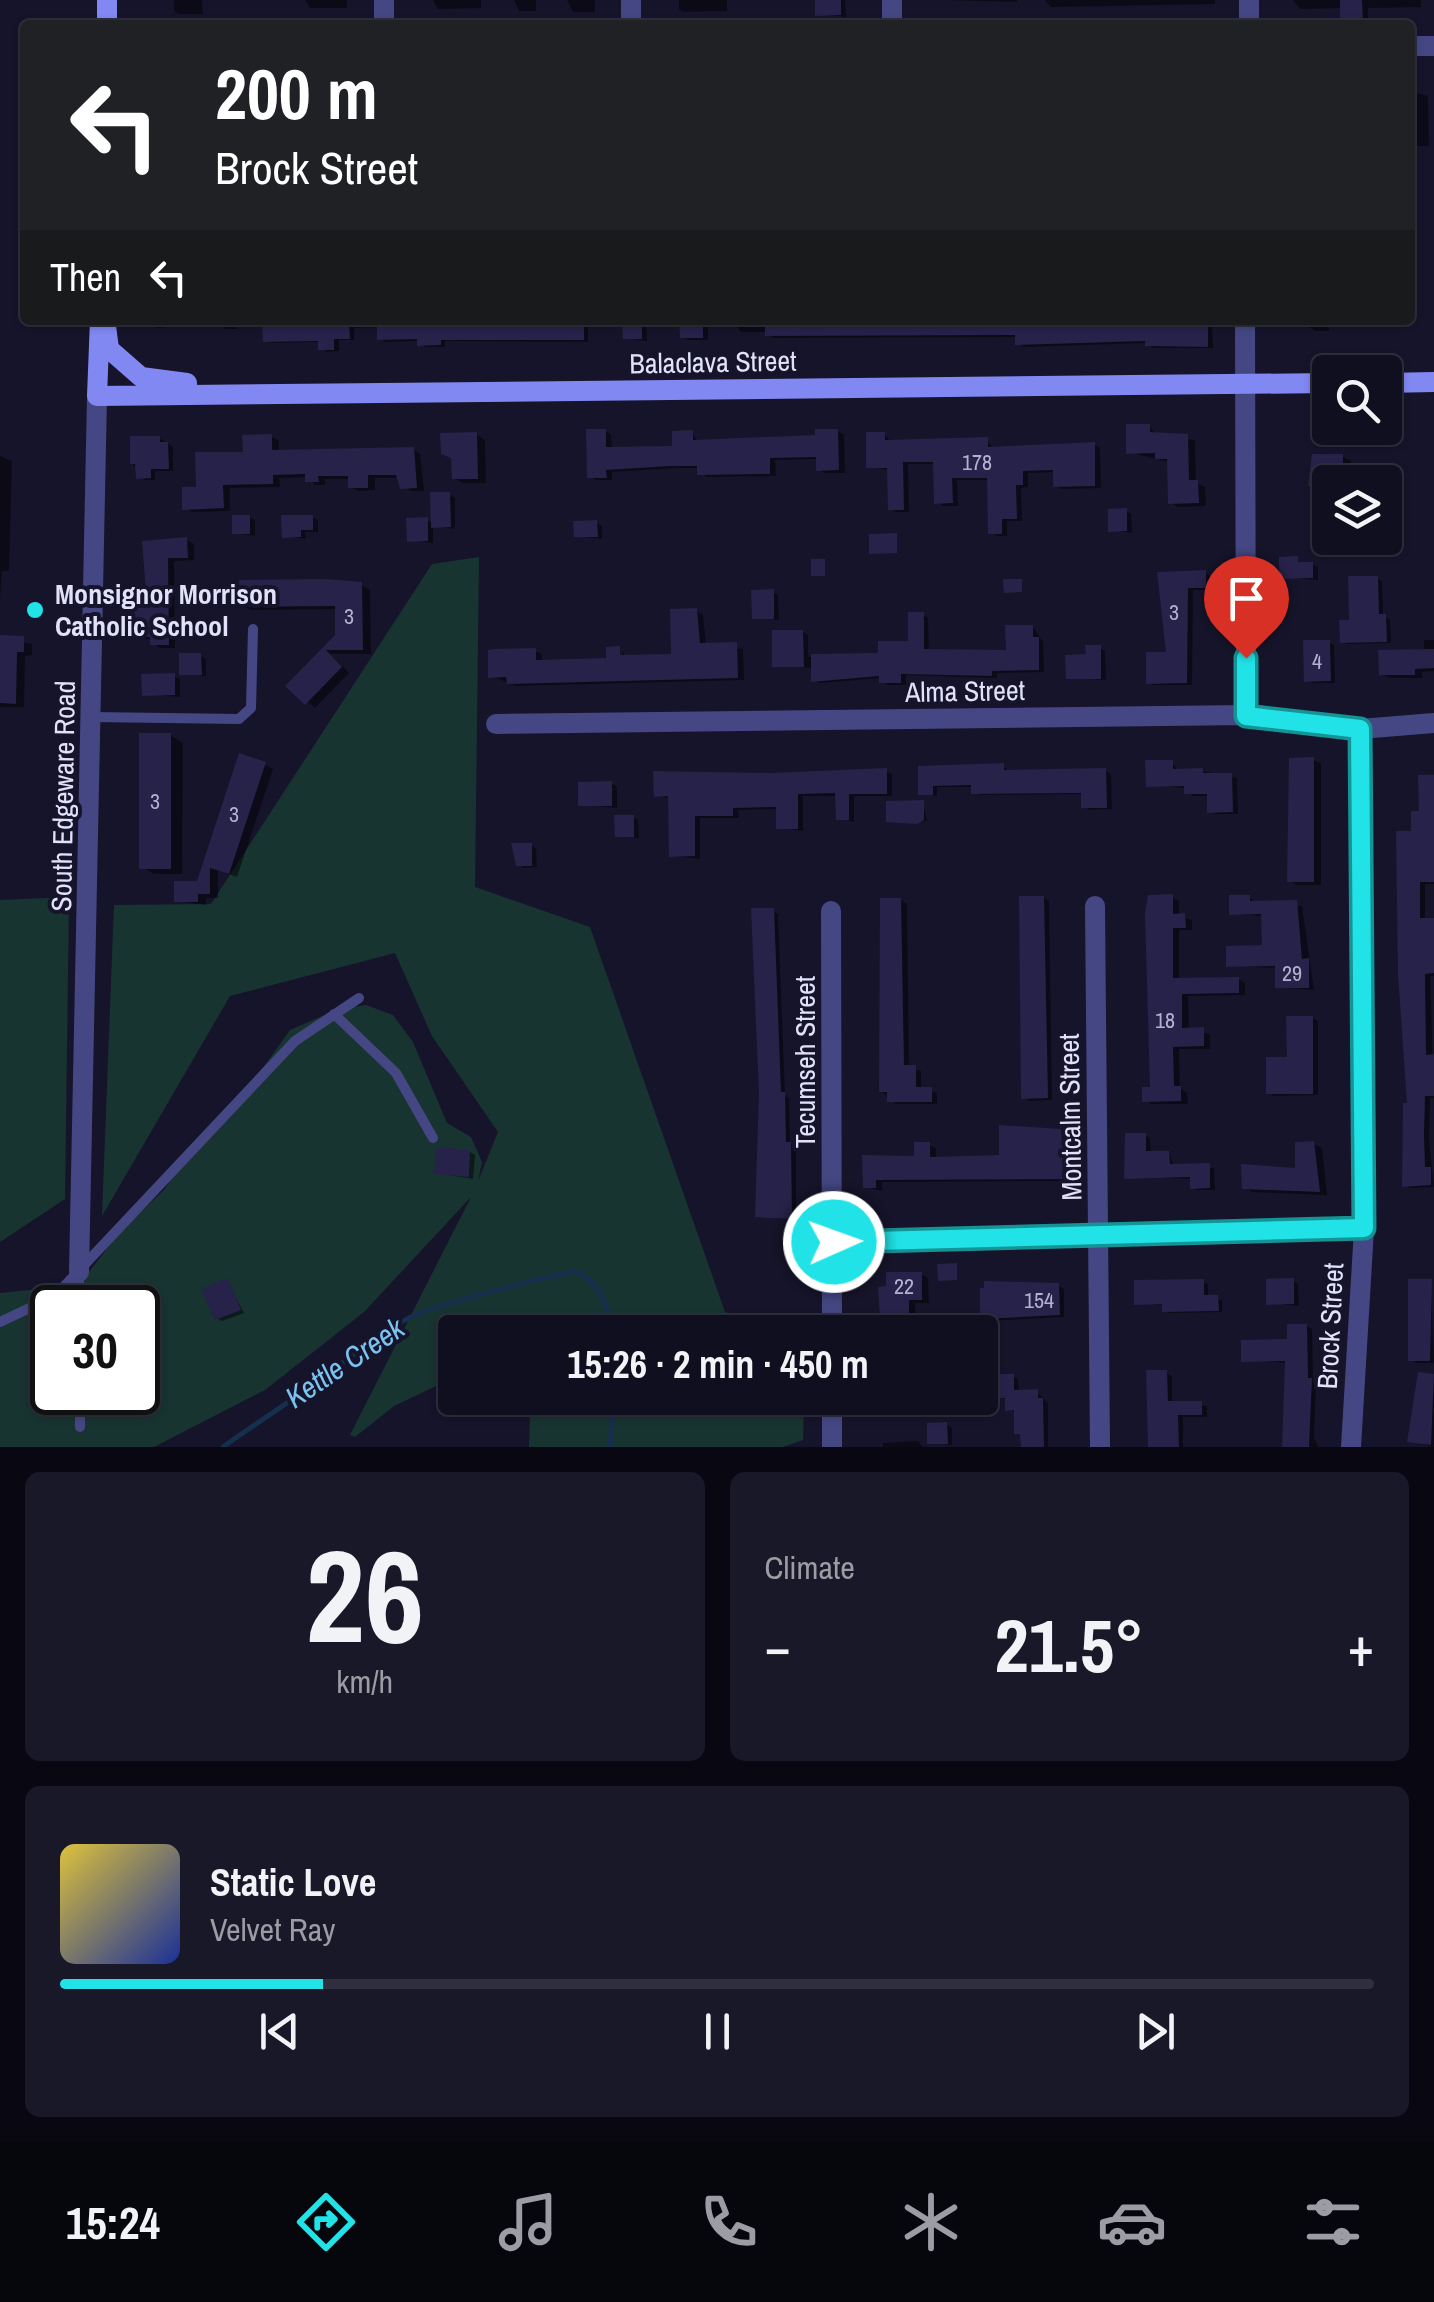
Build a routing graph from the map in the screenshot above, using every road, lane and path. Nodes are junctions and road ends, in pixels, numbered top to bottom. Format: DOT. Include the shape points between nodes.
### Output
graph roads {
  1 [pos="102,325"];
  2 [pos="103,325"];
  3 [pos="1245,325"];
  4 [pos="1402,382"];
  5 [pos="1434,382"];
  6 [pos="1312,383"];
  7 [pos="1244,384"];
  8 [pos="263,394"];
  9 [pos="98,396"];
  10 [pos="253,629"];
  11 [pos="1246,716"];
  12 [pos="92,718"];
  13 [pos="1434,723"];
  14 [pos="496,724"];
  15 [pos="1360,729"];
  16 [pos="1095,906"];
  17 [pos="831,911"];
  18 [pos="358,998"];
  19 [pos="334,1014"];
  20 [pos="433,1138"];
  21 [pos="1364,1228"];
  22 [pos="1100,1233"];
  23 [pos="834,1242"];
  24 [pos="79,1272"];
  25 [pos="79,1285"];
  26 [pos="832,1315"];
  27 [pos="0,1322"];
  28 [pos="80,1415"];
  29 [pos="832,1415"];
  30 [pos="80,1426"];
  31 [pos="832,1447"];
  32 [pos="1100,1447"];
  33 [pos="1351,1447"];
  1 -- 9 [label="street, South Edgeware Road"];
  2 -- 8 [label="street" via="109,349 142,376"];
  3 -- 7 [label="street"];
  4 -- 5 [label="street"];
  6 -- 7 [label="street, Balaclava Street"];
  7 -- 8 [label="street, Balaclava Street"];
  7 -- 11 [label="street"];
  8 -- 9 [label="street, Balaclava Street"];
  9 -- 12 [label="street, South Edgeware Road"];
  10 -- 12 [label="lane" via="251,708 239,718"];
  11 -- 14 [label="street, Alma Street"];
  11 -- 15 [label="street, Alma Street"];
  12 -- 24 [label="street, South Edgeware Road"];
  13 -- 15 [label="street, Alma Street"];
  15 -- 21 [label="street, Brock Street"];
  16 -- 22 [label="street, Montcalm Street"];
  17 -- 23 [label="street, Tecumseh Street"];
  18 -- 19 [label="lane"];
  19 -- 20 [label="lane" via="396,1073"];
  19 -- 24 [label="lane" via="295,1040"];
  21 -- 22 [label="street"];
  21 -- 33 [label="street, Brock Street"];
  22 -- 23 [label="street"];
  22 -- 32 [label="street, Montcalm Street"];
  23 -- 26 [label="street, Tecumseh Street"];
  24 -- 25 [label="lane"];
  24 -- 27 [label="lane" via="55,1296"];
  28 -- 30 [label="lane"];
  29 -- 31 [label="street"];
}
